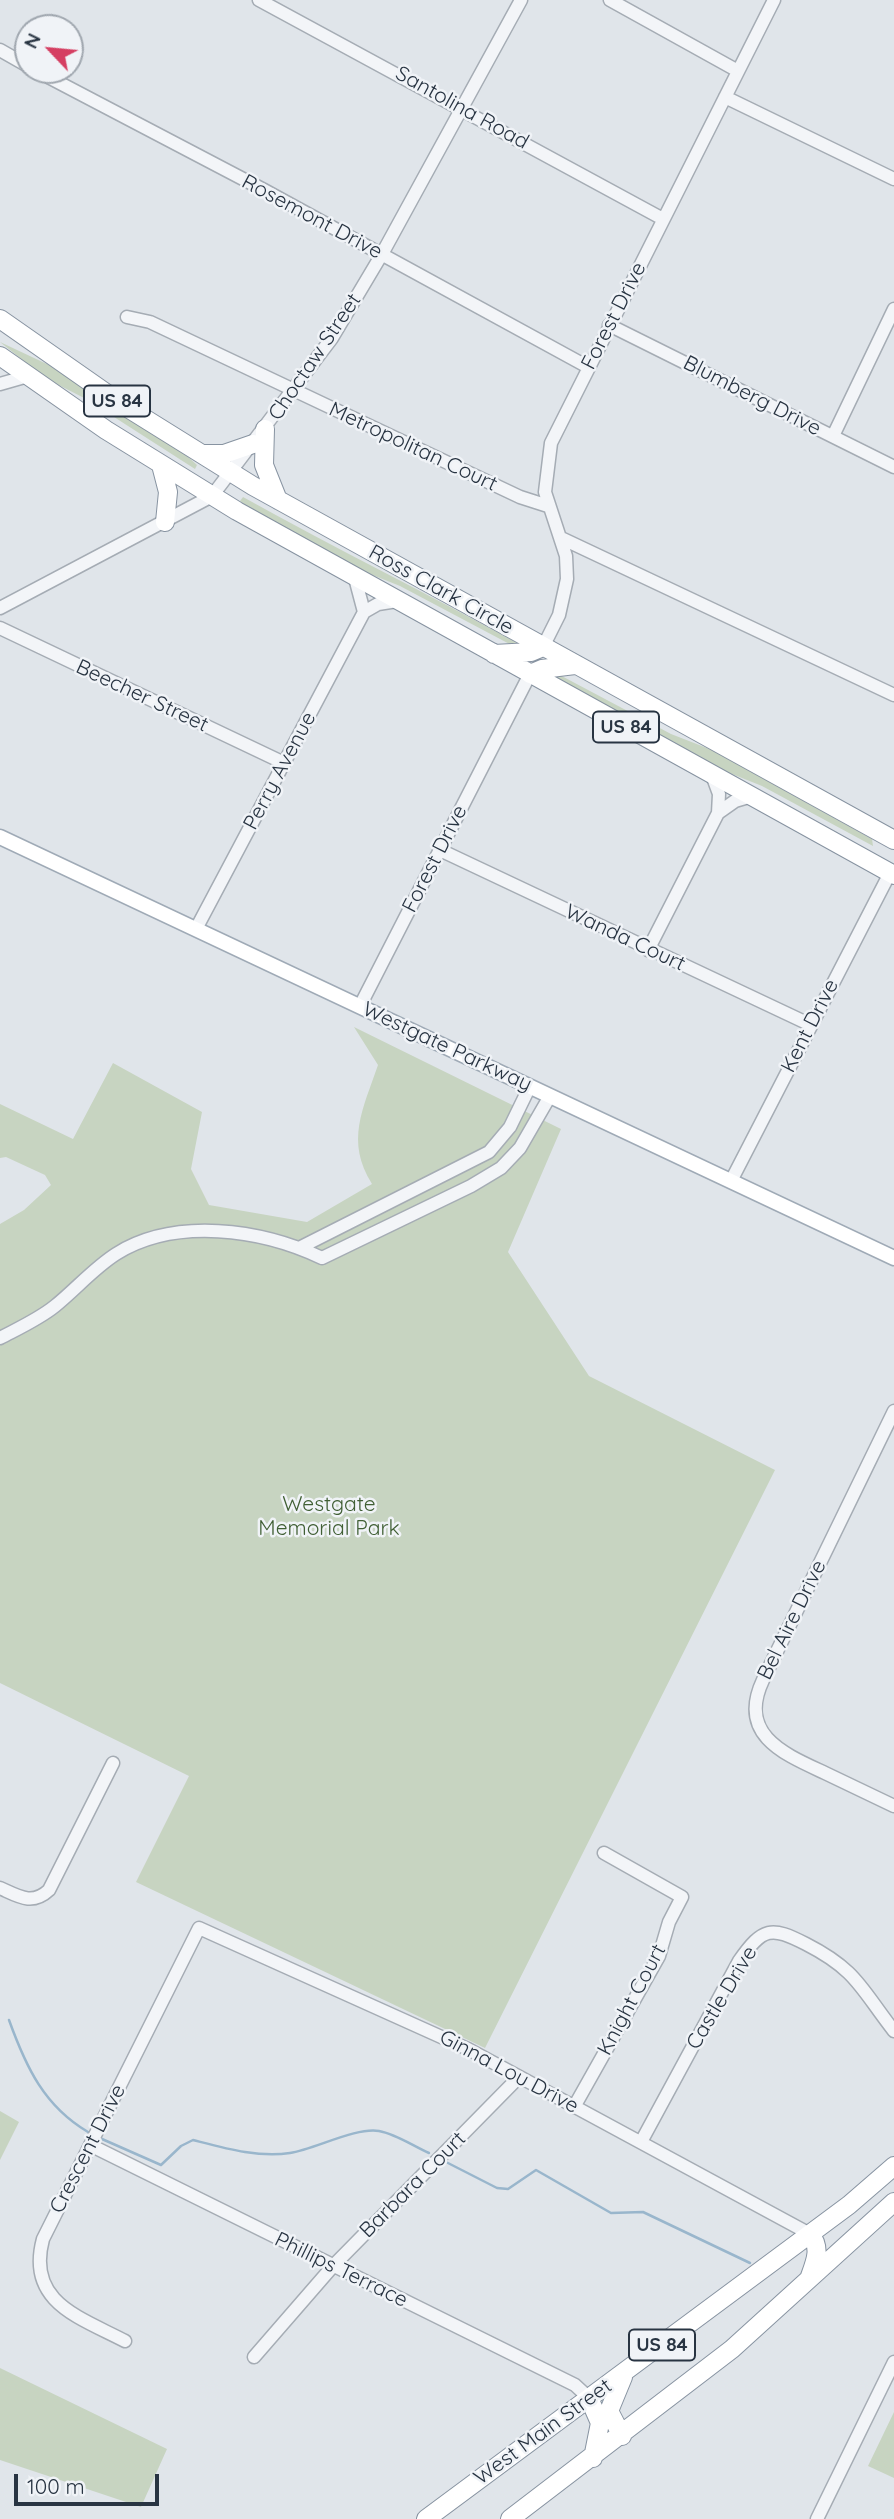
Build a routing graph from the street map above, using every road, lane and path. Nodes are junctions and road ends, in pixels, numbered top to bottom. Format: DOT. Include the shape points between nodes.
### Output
graph roads {
  1 [pos="259,0"];
  2 [pos="521,0"];
  3 [pos="610,0"];
  4 [pos="774,0"];
  5 [pos="738,71"];
  6 [pos="60,84"];
  7 [pos="725,96"];
  8 [pos="462,108"];
  9 [pos="894,179"];
  10 [pos="663,219"];
  11 [pos="382,254"];
  12 [pos="894,309"];
  13 [pos="127,317"];
  14 [pos="0,319"];
  15 [pos="610,325"];
  16 [pos="0,356"];
  17 [pos="588,367"];
  18 [pos="28,376"];
  19 [pos="0,384"];
  20 [pos="295,390"];
  21 [pos="265,429"];
  22 [pos="833,436"];
  23 [pos="253,444"];
  24 [pos="199,454"];
  25 [pos="161,465"];
  26 [pos="894,467"];
  27 [pos="230,472"];
  28 [pos="212,496"];
  29 [pos="278,500"];
  30 [pos="548,506"];
  31 [pos="165,522"];
  32 [pos="561,538"];
  33 [pos="355,578"];
  34 [pos="397,601"];
  35 [pos="0,608"];
  36 [pos="364,612"];
  37 [pos="0,628"];
  38 [pos="543,647"];
  39 [pos="494,654"];
  40 [pos="575,665"];
  41 [pos="530,674"];
  42 [pos="894,695"];
  43 [pos="284,763"];
  44 [pos="712,775"];
  45 [pos="751,796"];
  46 [pos="718,813"];
  47 [pos="0,837"];
  48 [pos="894,840"];
  49 [pos="894,849"];
  50 [pos="440,850"];
  51 [pos="853,852"];
  52 [pos="893,873"];
  53 [pos="196,929"];
  54 [pos="648,950"];
  55 [pos="359,1006"];
  56 [pos="811,1025"];
  57 [pos="530,1086"];
  58 [pos="550,1096"];
  59 [pos="731,1181"];
  60 [pos="299,1248"];
  61 [pos="894,1258"];
  62 [pos="0,1338"];
  63 [pos="894,1411"];
  64 [pos="113,1763"];
  65 [pos="894,1806"];
  66 [pos="604,1853"];
  67 [pos="0,1888"];
  68 [pos="199,1928"];
  69 [pos="894,2031"];
  70 [pos="519,2077"];
  71 [pos="574,2107"];
  72 [pos="641,2142"];
  73 [pos="90,2146"];
  74 [pos="894,2166"];
  75 [pos="894,2202"];
  76 [pos="810,2234"];
  77 [pos="789,2249"];
  78 [pos="815,2260"];
  79 [pos="333,2266"];
  80 [pos="808,2282"];
  81 [pos="125,2341"];
  82 [pos="254,2357"];
  83 [pos="894,2362"];
  84 [pos="627,2371"];
  85 [pos="589,2398"];
  86 [pos="622,2436"];
  87 [pos="593,2458"];
  88 [pos="426,2519"];
  89 [pos="510,2519"];
  90 [pos="817,2519"];
  1 -- 8 [label="street, Santolina Road"];
  2 -- 8 [label="street, Choctaw Street"];
  3 -- 5 [label="street"];
  4 -- 5 [label="street, Forest Drive"];
  5 -- 7 [label="street, Forest Drive"];
  6 -- 11 [label="street, Rosemont Drive"];
  7 -- 9 [label="street"];
  7 -- 10 [label="street, Forest Drive"];
  8 -- 10 [label="street, Santolina Road"];
  8 -- 11 [label="street, Choctaw Street"];
  10 -- 15 [label="street, Forest Drive"];
  11 -- 17 [label="street, Rosemont Drive"];
  11 -- 20 [label="street, Choctaw Street"];
  12 -- 22 [label="street"];
  13 -- 20 [label="street, Metropolitan Court" via="150,322"];
  14 -- 24 [label="highway, Ross Clark Circle / US 84"];
  15 -- 17 [label="street, Forest Drive"];
  15 -- 22 [label="street, Blumberg Drive"];
  16 -- 18 [label="highway, Ross Clark Circle / US 84"];
  17 -- 30 [label="street, Forest Drive" via="551,443 545,477"];
  18 -- 19 [label="street"];
  18 -- 25 [label="highway, Ross Clark Circle / US 84"];
  20 -- 21 [label="street, Choctaw Street"];
  20 -- 30 [label="street, Metropolitan Court"];
  21 -- 23 [label="street, Choctaw Street"];
  21 -- 29 [label="highway" via="264,465"];
  22 -- 26 [label="street, Blumberg Drive"];
  23 -- 24 [label="highway" via="224,454"];
  23 -- 27 [label="street, Choctaw Street"];
  24 -- 27 [label="highway, Ross Clark Circle / US 84"];
  25 -- 28 [label="highway, Ross Clark Circle / US 84"];
  25 -- 31 [label="highway" via="169,492"];
  27 -- 28 [label="street, Choctaw Street"];
  27 -- 29 [label="highway, Ross Clark Circle / US 84"];
  28 -- 31 [label="street, Choctaw Street"];
  28 -- 33 [label="highway, Ross Clark Circle / US 84"];
  29 -- 38 [label="highway, Ross Clark Circle / US 84"];
  30 -- 32 [label="street, Forest Drive"];
  31 -- 35 [label="street, Choctaw Street"];
  32 -- 38 [label="street, Forest Drive" via="567,567 565,594"];
  32 -- 42 [label="street"];
  33 -- 34 [label="highway, Ross Clark Circle / US 84"];
  33 -- 36 [label="street"];
  34 -- 36 [label="street"];
  34 -- 39 [label="highway, Ross Clark Circle / US 84"];
  36 -- 43 [label="street, Perry Avenue"];
  37 -- 43 [label="street, Beecher Street"];
  38 -- 39 [label="highway"];
  38 -- 40 [label="highway, Ross Clark Circle / US 84"];
  39 -- 41 [label="highway, Ross Clark Circle / US 84"];
  40 -- 41 [label="highway"];
  40 -- 48 [label="highway, Ross Clark Circle / US 84"];
  41 -- 44 [label="highway, Ross Clark Circle / US 84"];
  41 -- 50 [label="street, Forest Drive"];
  43 -- 53 [label="street, Perry Avenue"];
  44 -- 45 [label="highway, Ross Clark Circle / US 84"];
  44 -- 46 [label="street" via="719,794"];
  45 -- 46 [label="street"];
  45 -- 51 [label="highway, Ross Clark Circle / US 84"];
  46 -- 54 [label="street"];
  47 -- 53 [label="main road, Westgate Parkway"];
  49 -- 51 [label="highway"];
  50 -- 54 [label="street, Wanda Court"];
  50 -- 55 [label="street, Forest Drive"];
  51 -- 52 [label="highway, Ross Clark Circle / US 84"];
  52 -- 56 [label="street, Kent Drive"];
  53 -- 55 [label="main road, Westgate Parkway"];
  54 -- 56 [label="street, Wanda Court"];
  55 -- 57 [label="main road, Westgate Parkway"];
  56 -- 59 [label="street, Kent Drive"];
  57 -- 58 [label="main road, Westgate Parkway"];
  57 -- 60 [label="street" via="510,1127 489,1152"];
  58 -- 59 [label="main road, Westgate Parkway"];
  58 -- 60 [label="street" via="520,1147 501,1168 321,1258"];
  59 -- 61 [label="main road, Westgate Parkway"];
  60 -- 62 [label="street" via="216,1231 160,1235 117,1254 55,1306"];
  63 -- 65 [label="street, Bel Aire Drive" via="763,1679 756,1709 762,1732 776,1749"];
  64 -- 67 [label="street" via="49,1890 29,1900"];
  66 -- 71 [label="street, Knight Court" via="682,1897 659,1956"];
  68 -- 70 [label="street, Ginna Lou Drive" via="416,2024"];
  68 -- 73 [label="street, Crescent Drive"];
  69 -- 72 [label="street, Castle Drive" via="840,1963 783,1932 770,1932 753,1943 739,1961"];
  70 -- 71 [label="street, Ginna Lou Drive"];
  70 -- 79 [label="street, Barbara Court"];
  71 -- 72 [label="street, Ginna Lou Drive"];
  72 -- 76 [label="street, Ginna Lou Drive"];
  73 -- 79 [label="street, Phillips Terrace"];
  73 -- 81 [label="street, Crescent Drive" via="43,2239 39,2267 53,2299"];
  74 -- 76 [label="highway, West Main Street / US 84"];
  75 -- 80 [label="highway, US 84"];
  76 -- 77 [label="highway, West Main Street / US 84"];
  76 -- 78 [label="highway" via="817,2242"];
  77 -- 78 [label="highway" via="806,2252"];
  77 -- 84 [label="highway, West Main Street / US 84"];
  78 -- 80 [label="highway"];
  79 -- 82 [label="street, Barbara Court"];
  79 -- 85 [label="street, Phillips Terrace" via="575,2385"];
  80 -- 86 [label="highway, US 84"];
  83 -- 90 [label="street"];
  84 -- 85 [label="highway, West Main Street / US 84"];
  84 -- 86 [label="highway" via="609,2411"];
  85 -- 87 [label="highway" via="600,2423"];
  85 -- 88 [label="highway, West Main Street / US 84"];
  86 -- 87 [label="highway, US 84"];
  87 -- 89 [label="highway, US 84"];
}
